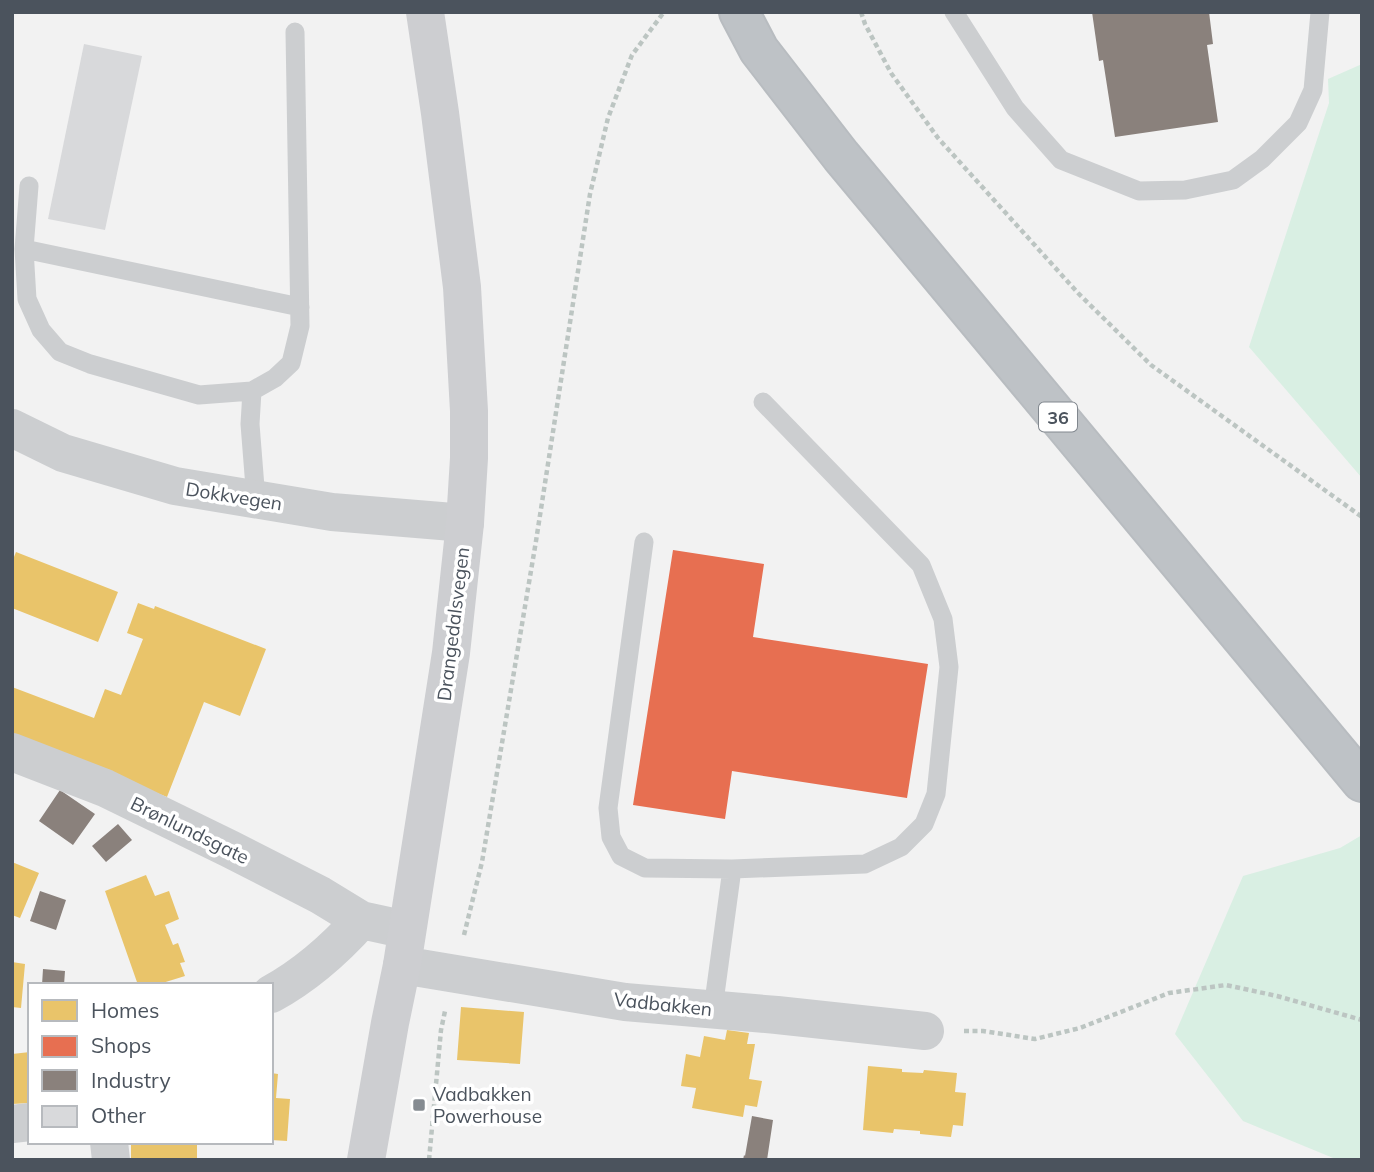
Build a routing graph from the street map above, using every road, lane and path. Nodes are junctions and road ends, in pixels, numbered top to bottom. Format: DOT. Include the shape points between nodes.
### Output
graph roads {
  1 [pos="425,12"];
  2 [pos="454,12"];
  3 [pos="664,12"];
  4 [pos="715,12"];
  5 [pos="739,12"];
  6 [pos="861,12"];
  7 [pos="954,12"];
  8 [pos="1320,12"];
  9 [pos="295,32"];
  10 [pos="758,50"];
  11 [pos="436,84"];
  12 [pos="29,186"];
  13 [pos="24,249"];
  14 [pos="300,307"];
  15 [pos="252,391"];
  16 [pos="763,402"];
  17 [pos="12,428"];
  18 [pos="256,500"];
  19 [pos="1362,517"];
  20 [pos="465,523"];
  21 [pos="644,542"];
  22 [pos="12,752"];
  23 [pos="1362,782"];
  24 [pos="732,869"];
  25 [pos="361,920"];
  26 [pos="404,947"];
  27 [pos="455,974"];
  28 [pos="273,993"];
  29 [pos="713,1009"];
  30 [pos="1362,1020"];
  31 [pos="925,1031"];
  32 [pos="366,1160"];
  33 [pos="429,1160"];
  1 -- 11 [label="street, Drangedalsvegen"];
  2 -- 11 [label="street, Drangedalsvegen"];
  3 -- 27 [label="path" via="632,55 608,118 590,194 482,862"];
  4 -- 10 [label="highway, 36"];
  5 -- 10 [label="highway, 36"];
  6 -- 19 [label="path" via="891,74 938,138 1078,293 1152,365"];
  7 -- 8 [label="lane" via="1014,108 1061,160 1139,191 1185,190 1233,180 1262,159 1298,123 1313,90"];
  9 -- 14 [label="lane"];
  10 -- 23 [label="highway, 36"];
  11 -- 20 [label="street, Drangedalsvegen" via="462,287 469,411"];
  12 -- 13 [label="lane"];
  13 -- 14 [label="lane"];
  13 -- 15 [label="lane" via="27,299 41,330 60,352 199,395"];
  14 -- 15 [label="lane" via="291,363 275,379"];
  15 -- 18 [label="lane"];
  16 -- 24 [label="lane" via="921,565 943,619 948,667 936,794 924,824 901,847 865,864"];
  17 -- 18 [label="street, Dokkvegen" via="63,453 175,486"];
  18 -- 20 [label="street, Dokkvegen" via="332,512"];
  20 -- 26 [label="street, Drangedalsvegen" via="451,653"];
  21 -- 24 [label="lane" via="608,808 611,837 621,856 645,868"];
  22 -- 25 [label="street, Brønlundsgate" via="105,788 241,854"];
  24 -- 29 [label="lane"];
  25 -- 26 [label="street, Brønlundsgate"];
  25 -- 28 [label="street" via="337,947"];
  26 -- 27 [label="street, Vadbakken"];
  26 -- 32 [label="street, Drangedalsvegen"];
  27 -- 29 [label="street, Vadbakken" via="625,1002"];
  27 -- 33 [label="path" via="441,1030"];
  29 -- 31 [label="street, Vadbakken"];
  30 -- 31 [label="path" via="1226,985 1169,993 1080,1028 1035,1039 983,1031"];
}
